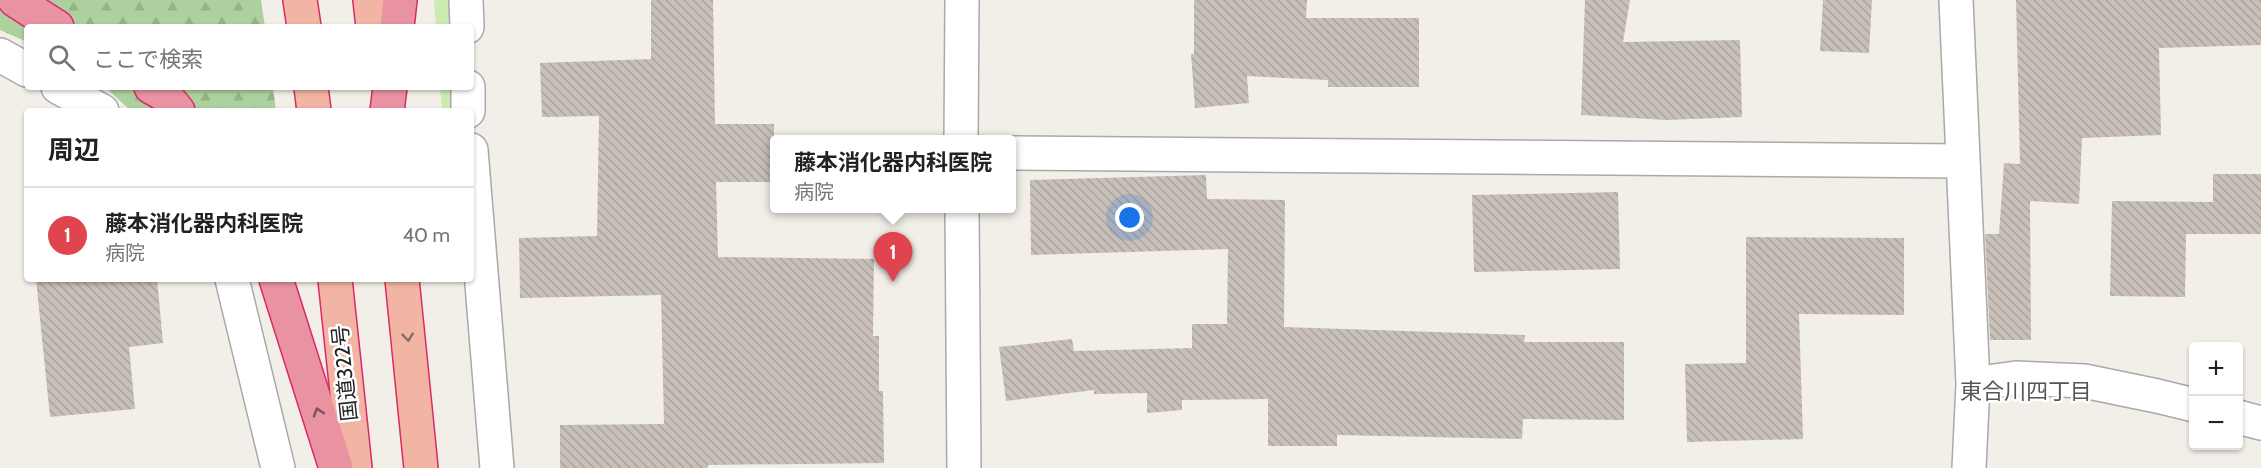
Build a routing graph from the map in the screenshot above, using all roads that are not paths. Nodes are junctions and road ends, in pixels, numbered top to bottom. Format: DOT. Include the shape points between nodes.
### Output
graph roads {
  1 [pos="15,0"];
  2 [pos="300,0"];
  3 [pos="370,0"];
  4 [pos="400,0"];
  5 [pos="466,0"];
  6 [pos="962,0"];
  7 [pos="1956,0"];
  8 [pos="52,24"];
  9 [pos="304,24"];
  10 [pos="373,24"];
  11 [pos="397,24"];
  12 [pos="467,24"];
  13 [pos="0,55"];
  14 [pos="24,68"];
  15 [pos="64,90"];
  16 [pos="156,90"];
  17 [pos="311,90"];
  18 [pos="382,90"];
  19 [pos="390,90"];
  20 [pos="468,90"];
  21 [pos="96,108"];
  22 [pos="175,108"];
  23 [pos="314,108"];
  24 [pos="386,108"];
  25 [pos="386,108"];
  26 [pos="468,108"];
  27 [pos="961,135"];
  28 [pos="1016,153"];
  29 [pos="1962,161"];
  30 [pos="474,187"];
  31 [pos="962,213"];
  32 [pos="233,282"];
  33 [pos="277,282"];
  34 [pos="335,282"];
  35 [pos="402,282"];
  36 [pos="1972,384"];
  37 [pos="2189,404"];
  38 [pos="2243,418"];
  39 [pos="2261,423"];
  40 [pos="278,468"];
  41 [pos="336,468"];
  42 [pos="355,468"];
  43 [pos="421,468"];
  44 [pos="497,468"];
  45 [pos="964,468"];
  46 [pos="1969,468"];
  1 -- 8 [label="highway"];
  2 -- 9 [label="highway"];
  3 -- 10 [label="highway"];
  4 -- 11 [label="highway"];
  5 -- 12 [label="street"];
  6 -- 27 [label="street"];
  7 -- 29 [label="street"];
  13 -- 14 [label="street"];
  15 -- 21 [label="street"];
  16 -- 22 [label="highway"];
  17 -- 23 [label="highway"];
  18 -- 24 [label="highway"];
  19 -- 25 [label="highway"];
  20 -- 26 [label="street"];
  28 -- 29 [label="street"];
  29 -- 36 [label="street"];
  30 -- 44 [label="street"];
  31 -- 45 [label="street"];
  32 -- 40 [label="street"];
  41 -- 33 [label="highway, one-way"];
  34 -- 42 [label="highway, 国道322号"];
  35 -- 43 [label="highway, one-way"];
  36 -- 37 [label="street" via="2016,378 2084,381"];
  36 -- 46 [label="street"];
  38 -- 39 [label="street"];
}
